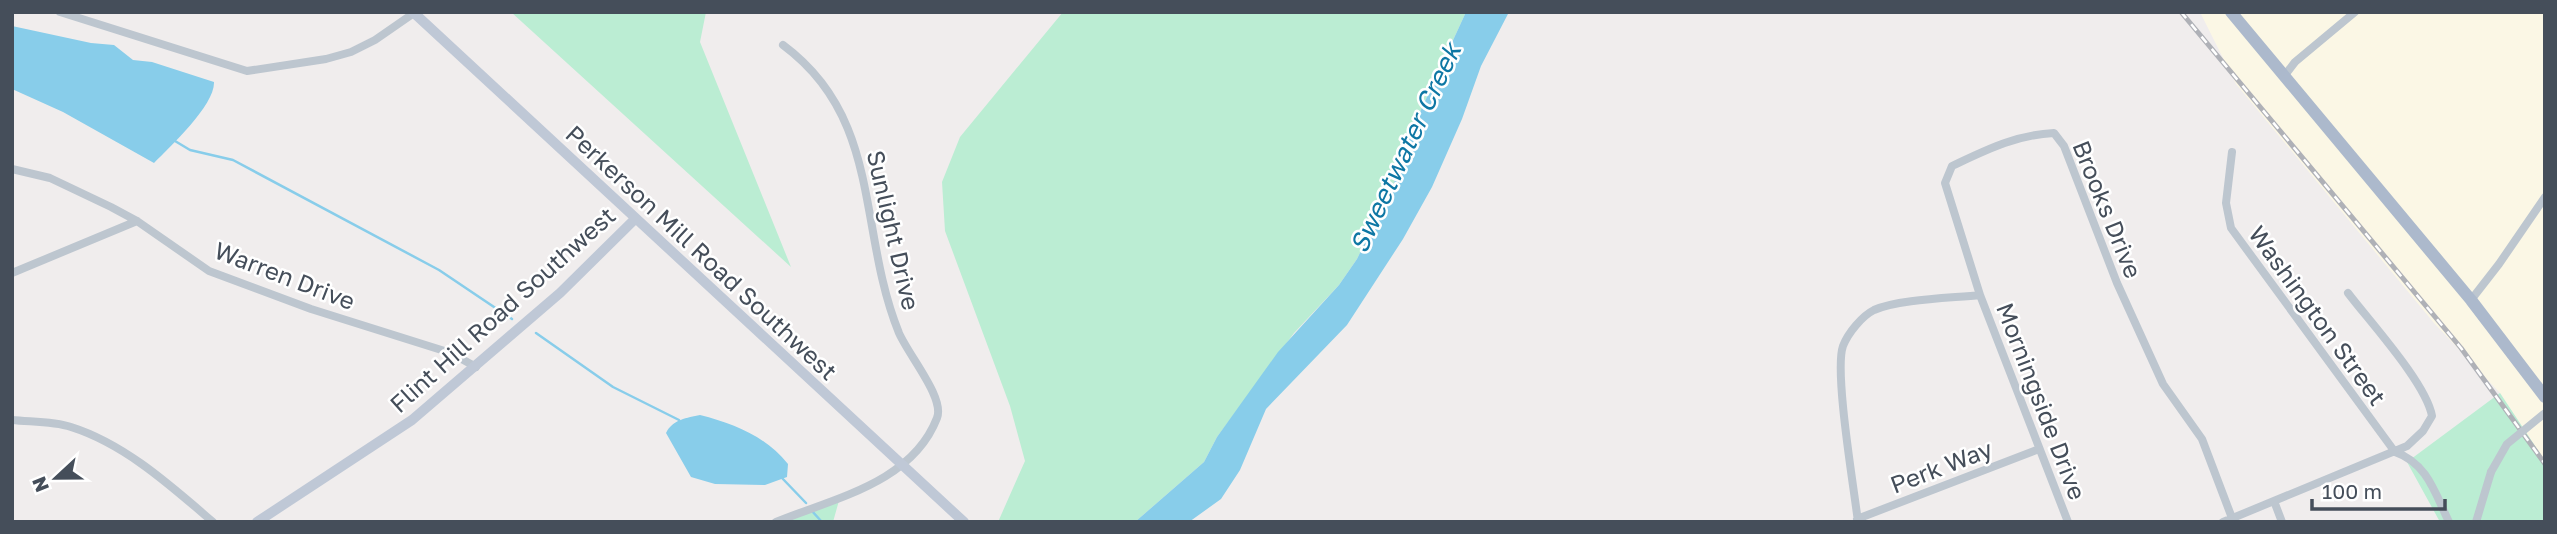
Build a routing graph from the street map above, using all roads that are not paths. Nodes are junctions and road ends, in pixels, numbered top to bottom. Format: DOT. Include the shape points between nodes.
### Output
graph roads {
  1 [pos="60,12"];
  2 [pos="2231,12"];
  3 [pos="2354,12"];
  4 [pos="414,13"];
  5 [pos="783,46"];
  6 [pos="2285,75"];
  7 [pos="2232,152"];
  8 [pos="12,169"];
  9 [pos="2545,197"];
  10 [pos="635,219"];
  11 [pos="137,222"];
  12 [pos="12,273"];
  13 [pos="2348,292"];
  14 [pos="1980,295"];
  15 [pos="2471,300"];
  16 [pos="476,367"];
  17 [pos="2545,397"];
  18 [pos="2545,413"];
  19 [pos="12,420"];
  20 [pos="2039,449"];
  21 [pos="2395,452"];
  22 [pos="900,466"];
  23 [pos="2274,501"];
  24 [pos="2232,518"];
  25 [pos="1858,521"];
  26 [pos="214,522"];
  27 [pos="257,522"];
  28 [pos="776,522"];
  29 [pos="964,522"];
  30 [pos="2068,522"];
  31 [pos="2223,522"];
  32 [pos="2282,522"];
  33 [pos="2449,522"];
  34 [pos="2476,522"];
  1 -- 4 [label="street" via="247,71 351,52"];
  2 -- 6 [label="main road"];
  3 -- 6 [label="street"];
  4 -- 10 [label="street, Perkerson Mill Road Southwest"];
  5 -- 22 [label="street, Sunlight Drive" via="814,72 846,120 860,161 886,302 907,352 937,399 937,418"];
  6 -- 15 [label="main road"];
  7 -- 21 [label="street, Washington Street" via="2226,203 2231,229"];
  8 -- 11 [label="street, Warren Drive" via="50,178"];
  9 -- 15 [label="street"];
  10 -- 16 [label="street, Flint Hill Road Southwest"];
  10 -- 22 [label="street, Perkerson Mill Road Southwest"];
  11 -- 12 [label="street"];
  11 -- 16 [label="street, Warren Drive" via="209,271 451,353"];
  13 -- 21 [label="street" via="2430,408 2432,416 2423,431"];
  14 -- 20 [label="street, Morningside Drive"];
  14 -- 24 [label="street, Brooks Drive" via="1950,204 1947,173 1952,166 2003,142 2054,133 2064,146 2117,284 2163,384 2202,439"];
  14 -- 25 [label="street" via="1873,311 1843,346 1840,374"];
  15 -- 17 [label="main road"];
  16 -- 27 [label="street, Flint Hill Road Southwest" via="383,442"];
  18 -- 34 [label="street, bridge" via="2507,444 2491,472"];
  19 -- 26 [label="street" via="68,426 98,437 173,487"];
  20 -- 25 [label="street, Perk Way"];
  20 -- 30 [label="street, Morningside Drive"];
  21 -- 23 [label="street"];
  21 -- 33 [label="street" via="2422,467"];
  22 -- 28 [label="street, Sunlight Drive" via="851,493"];
  22 -- 29 [label="street, Perkerson Mill Road Southwest"];
  23 -- 24 [label="street"];
  23 -- 32 [label="street"];
  24 -- 31 [label="street"];
}
